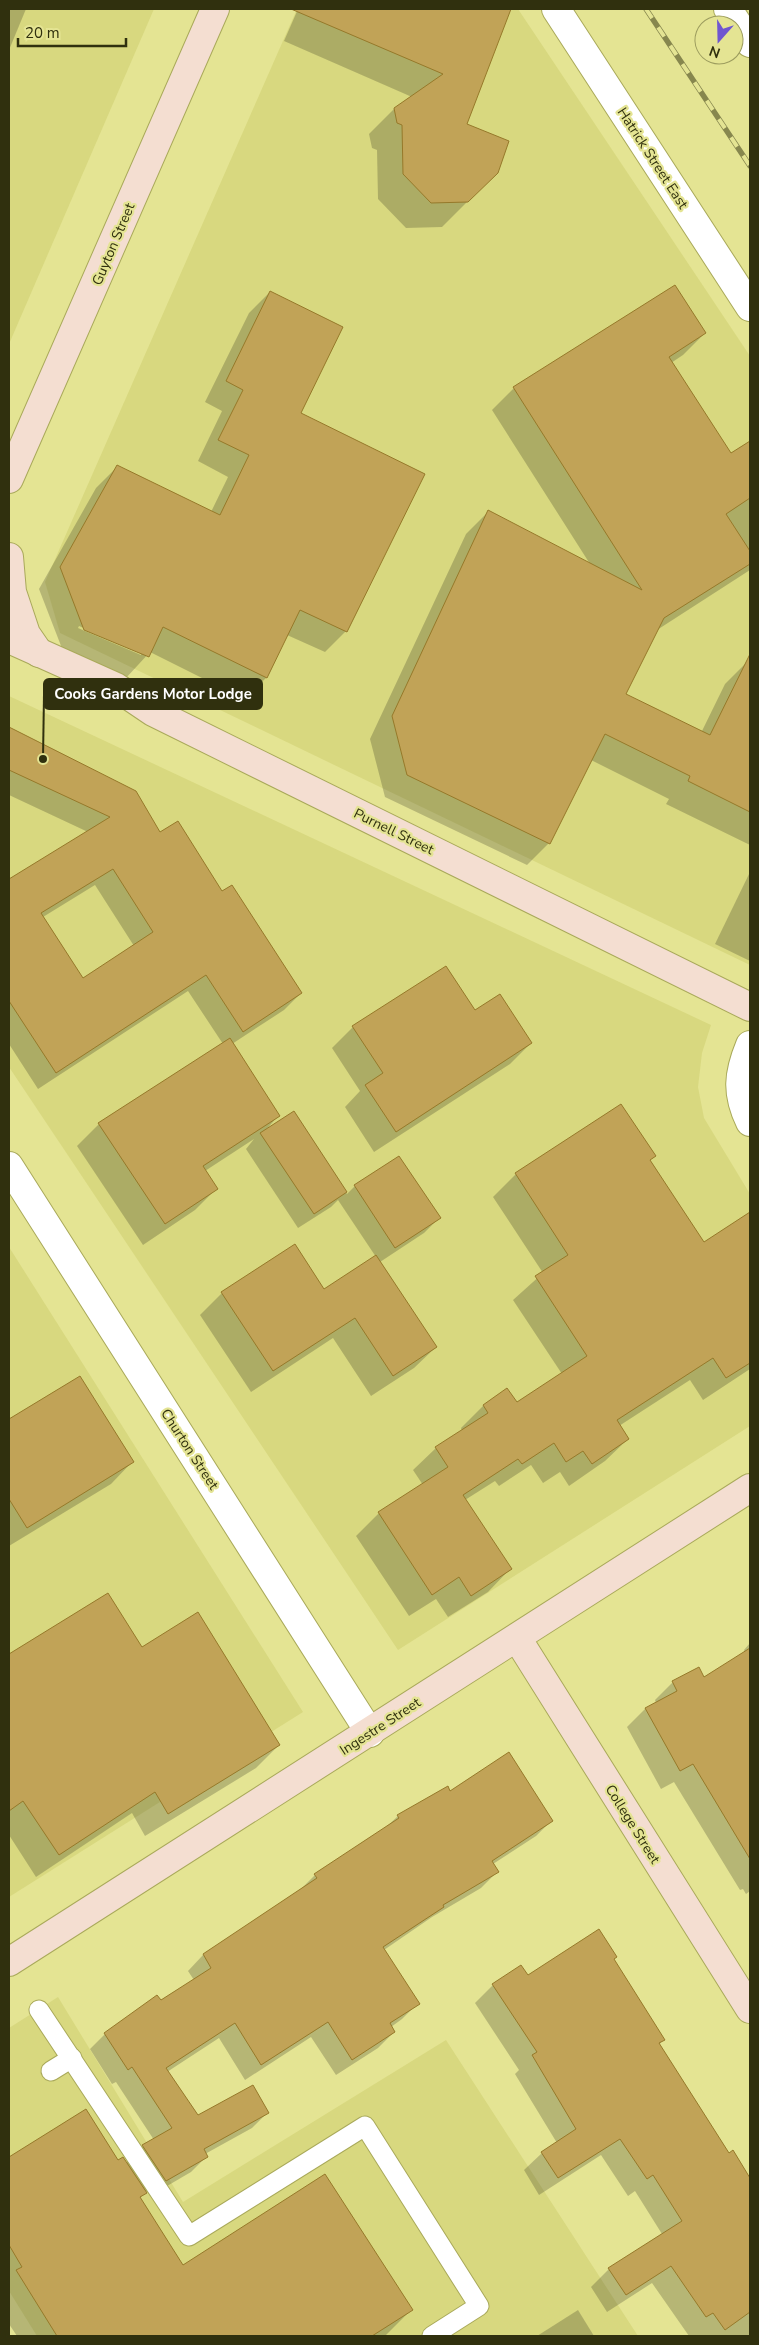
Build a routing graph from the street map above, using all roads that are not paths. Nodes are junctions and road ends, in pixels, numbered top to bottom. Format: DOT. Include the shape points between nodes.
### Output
graph roads {
  1 [pos="215,9"];
  2 [pos="556,9"];
  3 [pos="728,9"];
  4 [pos="750,43"];
  5 [pos="750,307"];
  6 [pos="9,479"];
  7 [pos="9,557"];
  8 [pos="9,639"];
  9 [pos="39,653"];
  10 [pos="750,1008"];
  11 [pos="750,1045"];
  12 [pos="750,1122"];
  13 [pos="9,1166"];
  14 [pos="750,1488"];
  15 [pos="517,1638"];
  16 [pos="370,1733"];
  17 [pos="9,1962"];
  18 [pos="750,2009"];
  19 [pos="39,2010"];
  20 [pos="72,2058"];
  21 [pos="51,2071"];
  22 [pos="432,2336"];
  1 -- 6 [label="main road, Guyton Street"];
  2 -- 5 [label="street, Hatrick Street East"];
  3 -- 4 [label="street"];
  7 -- 9 [label="main road" via="12,592 26,634"];
  8 -- 9 [label="main road, Purnell Street"];
  9 -- 10 [label="main road, Purnell Street" via="116,687 153,712"];
  11 -- 12 [label="street" via="742,1065 739,1090"];
  13 -- 16 [label="street, Churton Street"];
  14 -- 15 [label="main road, Ingestre Street"];
  15 -- 16 [label="main road, Ingestre Street"];
  15 -- 18 [label="main road, College Street"];
  16 -- 17 [label="main road, Ingestre Street"];
  19 -- 20 [label="lane"];
  20 -- 21 [label="lane"];
  20 -- 22 [label="lane" via="189,2236 365,2126 479,2306"];
}
